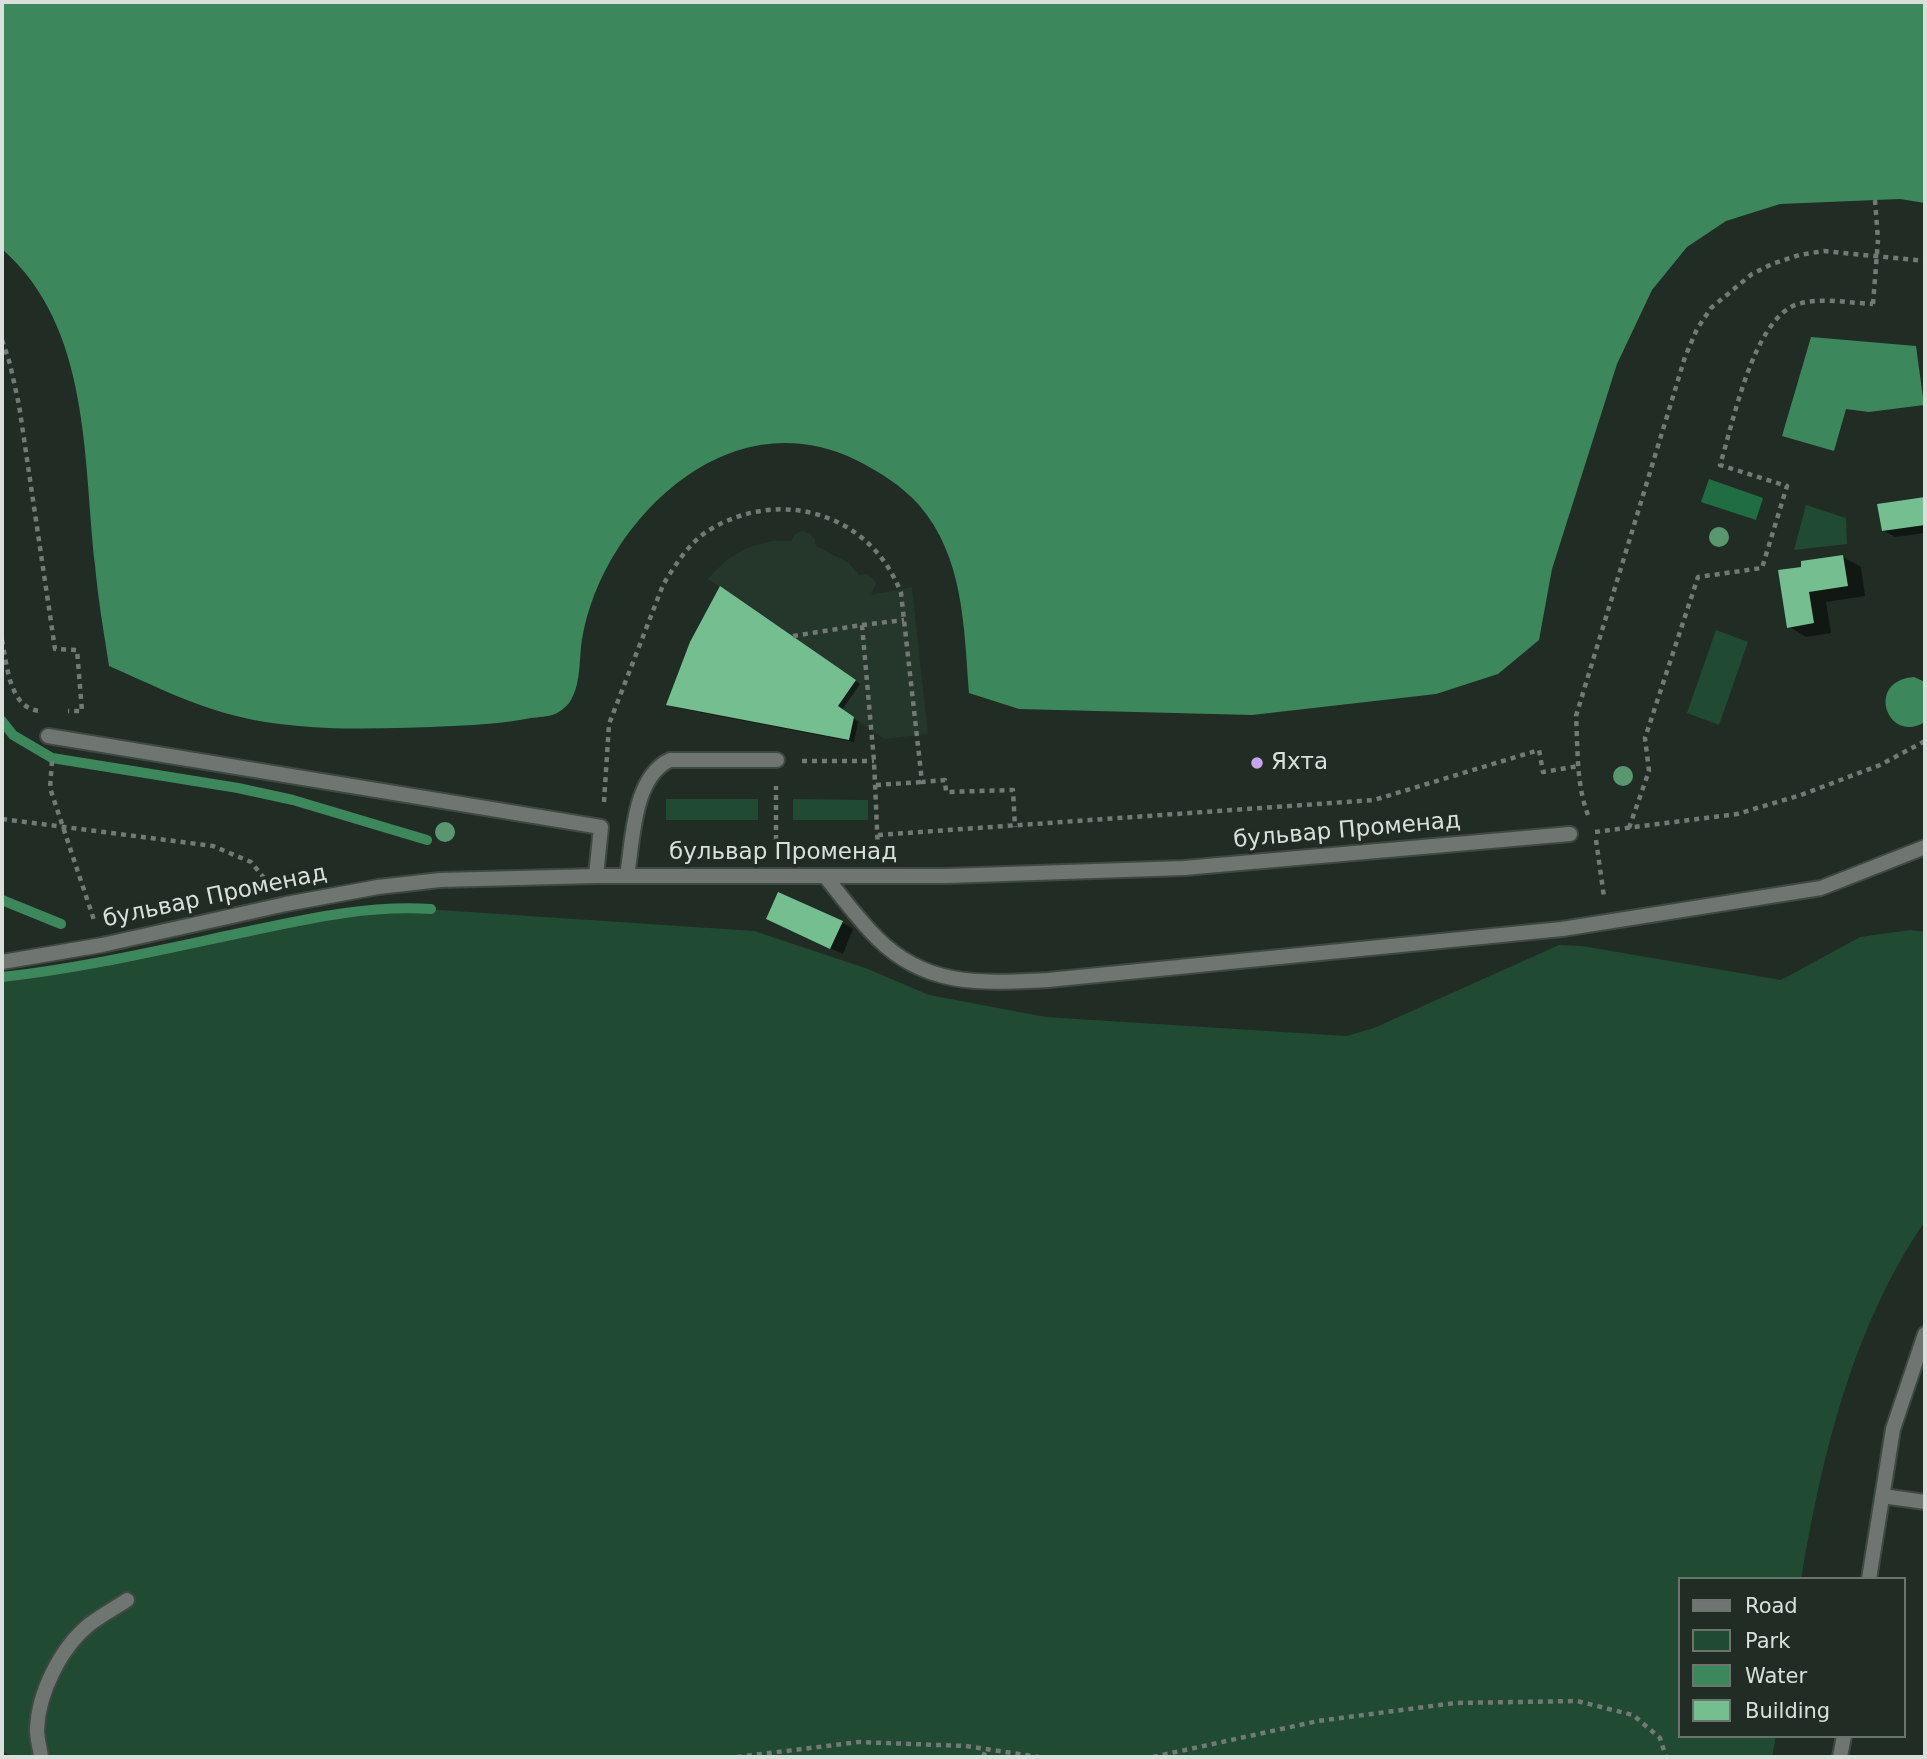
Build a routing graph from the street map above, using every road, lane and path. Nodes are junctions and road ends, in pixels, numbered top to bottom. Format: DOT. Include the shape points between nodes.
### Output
graph roads {
  1 [pos="1875,200"];
  2 [pos="1925,261"];
  3 [pos="2,340"];
  4 [pos="904,620"];
  5 [pos="862,625"];
  6 [pos="793,636"];
  7 [pos="2,640"];
  8 [pos="50,711"];
  9 [pos="60,711"];
  10 [pos="48,736"];
  11 [pos="1925,741"];
  12 [pos="52,758"];
  13 [pos="777,760"];
  14 [pos="874,761"];
  15 [pos="1579,766"];
  16 [pos="922,782"];
  17 [pos="876,785"];
  18 [pos="604,801"];
  19 [pos="1584,803"];
  20 [pos="2,819"];
  21 [pos="62,826"];
  22 [pos="1015,827"];
  23 [pos="1629,828"];
  24 [pos="1570,834"];
  25 [pos="878,835"];
  26 [pos="1925,847"];
  27 [pos="1598,852"];
  28 [pos="596,876"];
  29 [pos="627,876"];
  30 [pos="775,876"];
  31 [pos="825,876"];
  32 [pos="880,876"];
  33 [pos="1604,895"];
  34 [pos="286,904"];
  35 [pos="102,945"];
  36 [pos="2,962"];
  37 [pos="1925,1334"];
  38 [pos="1883,1496"];
  39 [pos="1925,1502"];
  40 [pos="1869,1577"];
  41 [pos="127,1600"];
  42 [pos="1844,1738"];
  43 [pos="986,1750"];
  44 [pos="41,1757"];
  45 [pos="737,1757"];
  46 [pos="983,1757"];
  47 [pos="1039,1757"];
  48 [pos="1153,1757"];
  49 [pos="1666,1757"];
  50 [pos="1840,1757"];
  1 -- 23 [label="path, bridge" via="1878,240 1873,304 1810,301 1794,305 1780,314 1763,337 1749,366 1720,465 1787,486 1762,568 1698,577 1645,738 1649,771"];
  2 -- 15 [label="path" via="1824,251 1799,255 1752,275 1711,308 1685,357 1576,716"];
  3 -- 9 [label="path" via="19,405 55,649 77,650 82,711"];
  4 -- 5 [label="path"];
  4 -- 16 [label="path"];
  4 -- 18 [label="path" via="894,574 879,555 839,523 785,507 755,510 708,530 663,585 609,724"];
  5 -- 6 [label="path"];
  5 -- 14 [label="path"];
  7 -- 8 [label="path" via="20,702 33,711"];
  10 -- 28 [label="street" via="601,827"];
  11 -- 23 [label="path" via="1880,765 1737,814"];
  12 -- 21 [label="path" via="50,788"];
  13 -- 14 [label="path"];
  13 -- 29 [label="street" via="670,760 657,766 639,803"];
  13 -- 30 [label="path"];
  14 -- 17 [label="path"];
  15 -- 19 [label="path"];
  15 -- 22 [label="path" via="1543,772 1539,750 1374,800"];
  16 -- 17 [label="path"];
  16 -- 22 [label="path" via="945,780 946,792 1013,790"];
  17 -- 25 [label="path"];
  20 -- 21 [label="path"];
  21 -- 34 [label="path" via="213,846 251,862"];
  21 -- 35 [label="path"];
  22 -- 25 [label="path"];
  23 -- 24 [label="path"];
  24 -- 32 [label="street, бульвар Променад" via="1184,868"];
  25 -- 32 [label="path"];
  26 -- 31 [label="street" via="1822,888 1562,929 988,983 950,979 898,956"];
  27 -- 33 [label="path"];
  28 -- 29 [label="street, бульвар Променад"];
  28 -- 34 [label="street, бульвар Променад" via="440,880"];
  29 -- 30 [label="street, бульвар Променад"];
  30 -- 31 [label="street, бульвар Променад"];
  31 -- 32 [label="street, бульвар Променад"];
  34 -- 35 [label="street, бульвар Променад"];
  35 -- 36 [label="street, бульвар Променад"];
  37 -- 38 [label="street" via="1893,1429"];
  38 -- 39 [label="street"];
  38 -- 40 [label="street"];
  41 -- 44 [label="street" via="88,1626 53,1674 40,1706 37,1732"];
  42 -- 50 [label="street"];
  43 -- 45 [label="path" via="859,1742"];
  43 -- 46 [label="path"];
  43 -- 47 [label="path"];
  48 -- 49 [label="path" via="1318,1721 1400,1710 1455,1703 1577,1701 1633,1715 1660,1738"];
}
